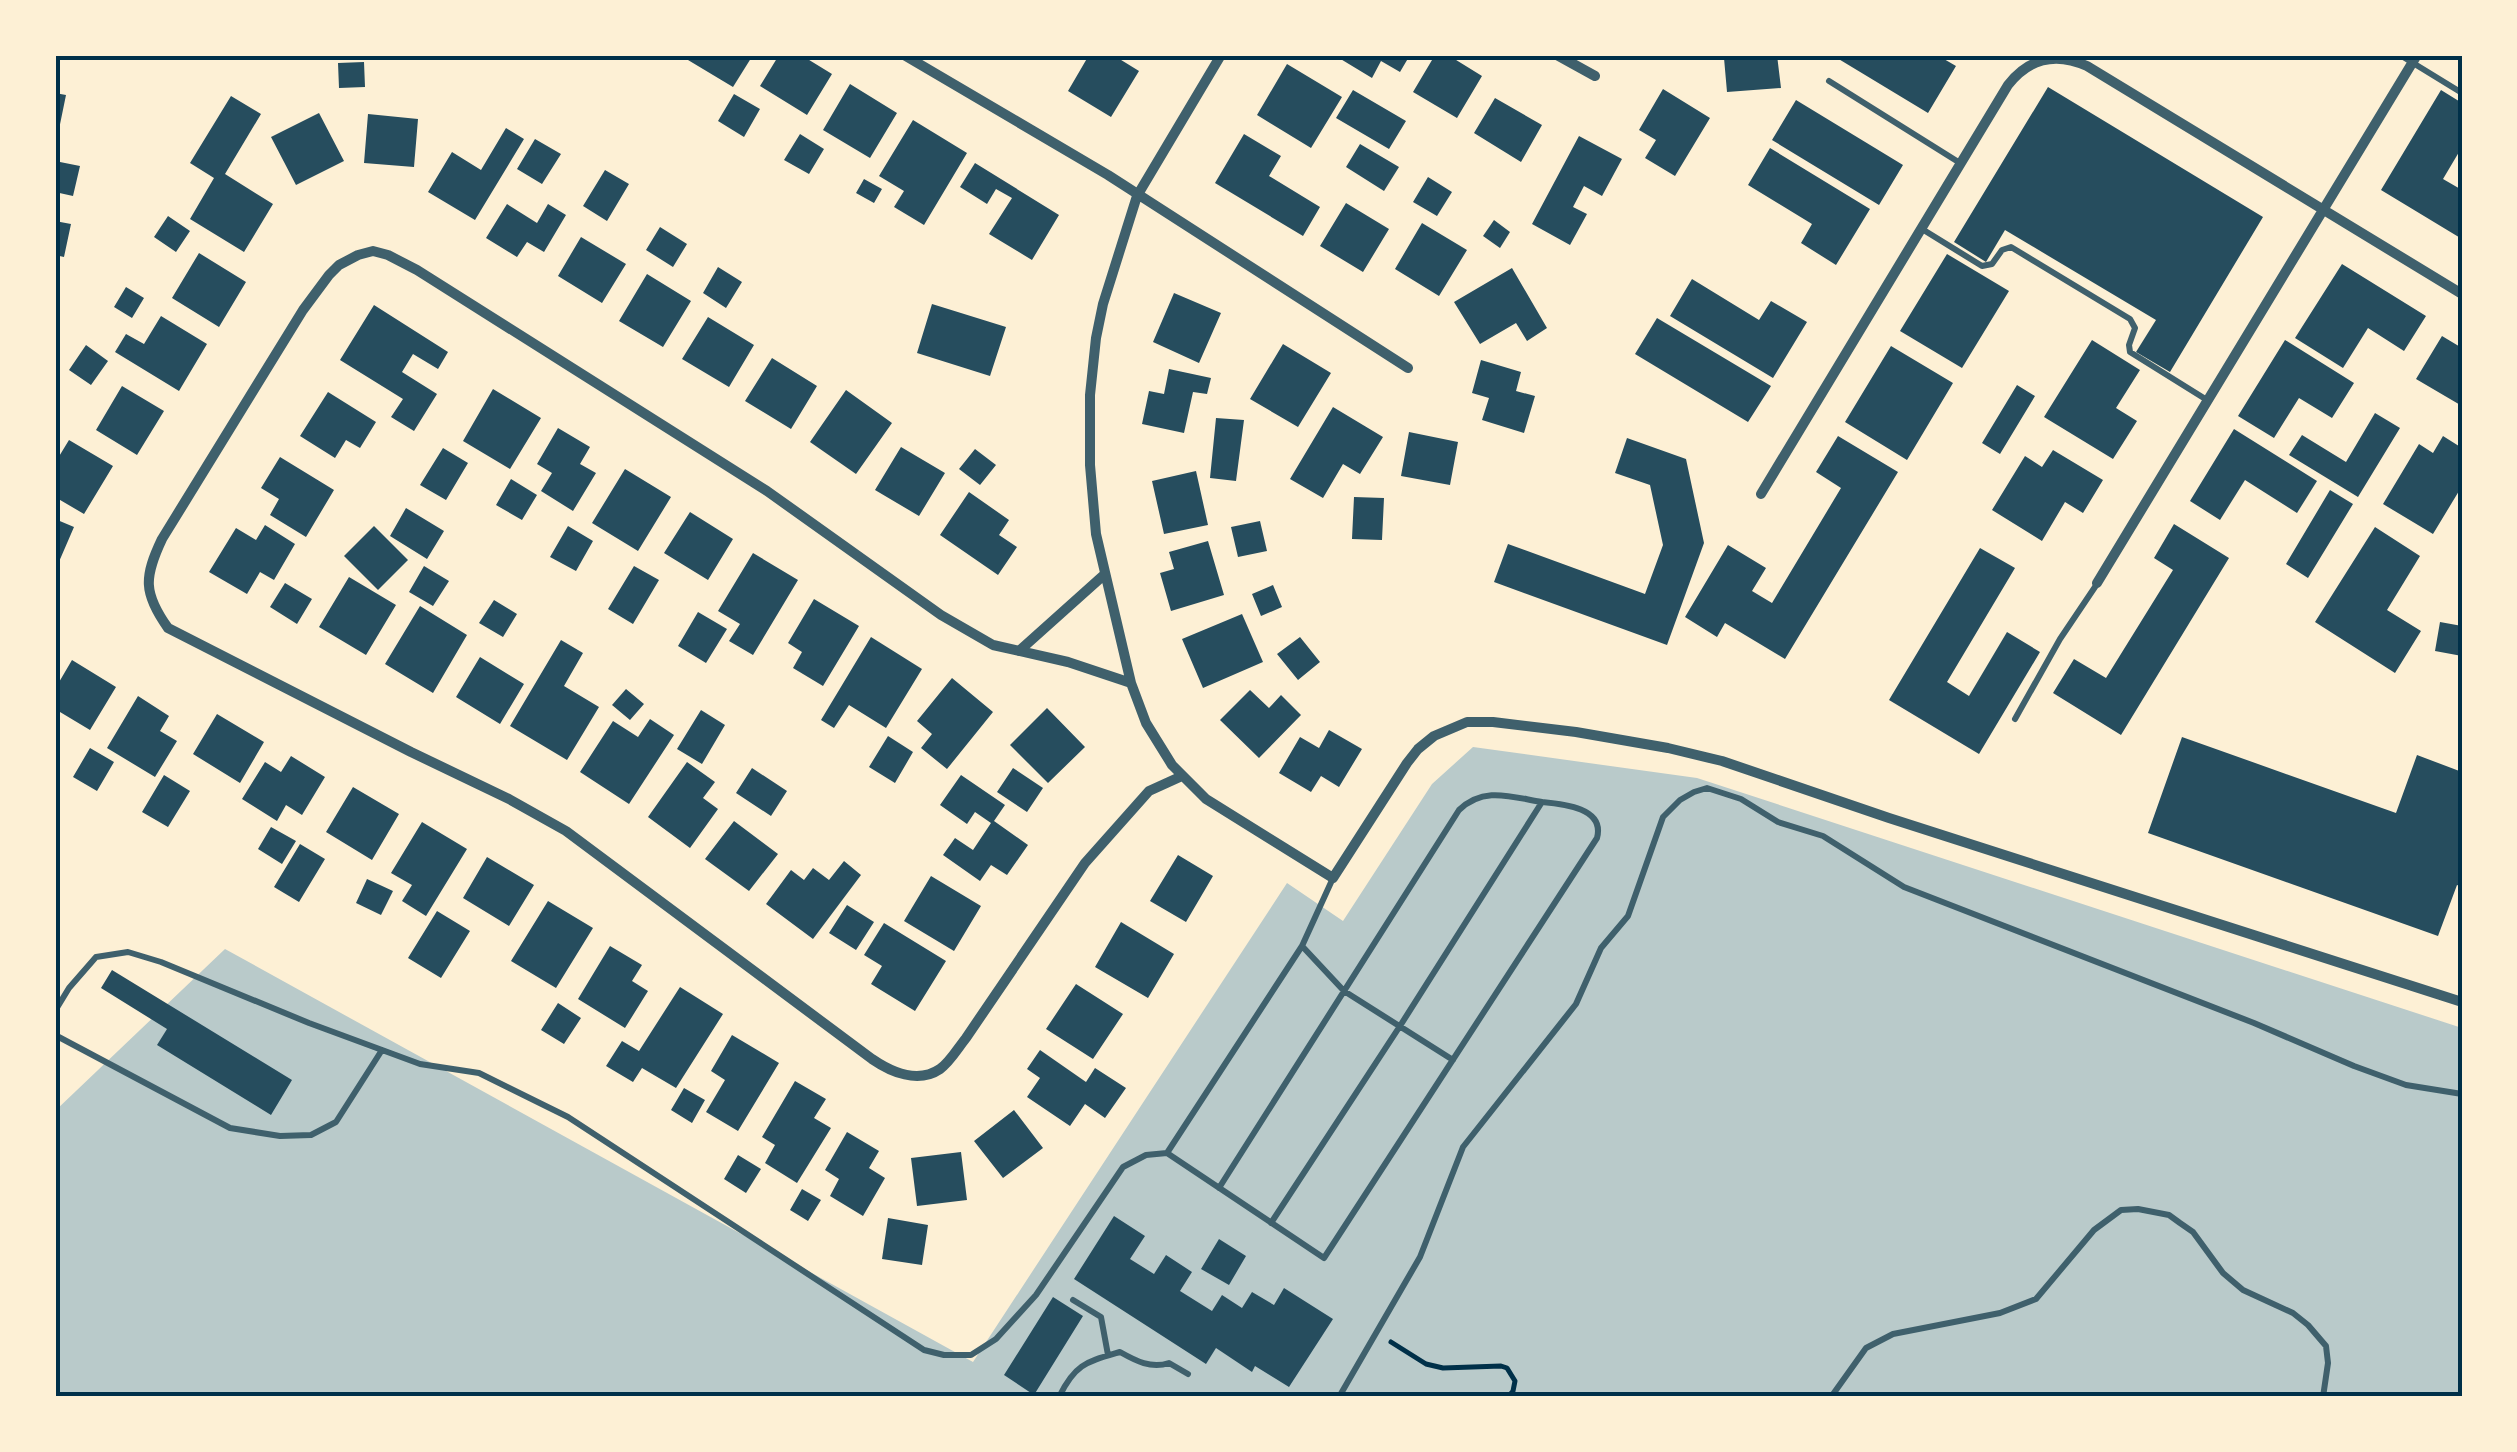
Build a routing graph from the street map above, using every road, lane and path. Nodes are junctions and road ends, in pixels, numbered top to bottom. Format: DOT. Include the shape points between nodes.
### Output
graph roads {
  1 [pos="904,55"];
  2 [pos="1222,55"];
  3 [pos="1557,55"];
  4 [pos="2400,55"];
  5 [pos="2415,59"];
  6 [pos="1595,76"];
  7 [pos="1828,80"];
  8 [pos="2462,93"];
  9 [pos="1962,164"];
  10 [pos="1137,196"];
  11 [pos="2324,210"];
  12 [pos="1922,229"];
  13 [pos="2462,294"];
  14 [pos="1408,368"];
  15 [pos="2208,400"];
  16 [pos="1762,494"];
  17 [pos="1105,574"];
  18 [pos="2098,583"];
  19 [pos="1019,651"];
  20 [pos="1130,683"];
  21 [pos="2014,719"];
  22 [pos="1182,776"];
  23 [pos="1542,802"];
  24 [pos="1333,878"];
  25 [pos="1302,946"];
  26 [pos="1344,991"];
  27 [pos="2462,1002"];
  28 [pos="55,1011"];
  29 [pos="1400,1026"];
  30 [pos="55,1035"];
  31 [pos="382,1050"];
  32 [pos="1453,1060"];
  33 [pos="2462,1094"];
  34 [pos="1167,1153"];
  35 [pos="1218,1188"];
  36 [pos="1271,1223"];
  37 [pos="1073,1300"];
  38 [pos="1377,1334"];
  39 [pos="1108,1355"];
  40 [pos="1188,1374"];
  41 [pos="1059,1397"];
  42 [pos="1340,1397"];
  43 [pos="1508,1397"];
  44 [pos="1831,1397"];
  45 [pos="2322,1397"];
  1 -- 10 [label="street"];
  2 -- 10 [label="street"];
  3 -- 6 [label="street"];
  4 -- 5 [label="lane"];
  5 -- 8 [label="lane"];
  5 -- 11 [label="street"];
  7 -- 9 [label="lane"];
  9 -- 11 [label="street" via="2017,74 2058,58 2087,66"];
  9 -- 12 [label="street"];
  10 -- 14 [label="street"];
  10 -- 17 [label="street" via="1104,304 1090,395 1090,465"];
  11 -- 13 [label="street"];
  11 -- 15 [label="street"];
  12 -- 15 [label="lane" via="1982,266 2006,247 2028,258 2130,319 2130,352"];
  12 -- 16 [label="street"];
  15 -- 18 [label="street"];
  17 -- 19 [label="street"];
  17 -- 20 [label="street"];
  18 -- 21 [label="lane"];
  19 -- 20 [label="street"];
  19 -- 22 [label="street" via="993,645 941,615 767,491 417,270 373,250 339,265 303,310 162,540 147,581 168,628 566,832 872,1060 906,1076 938,1070 950,1059 1085,862 1149,791"];
  20 -- 22 [label="street" via="1146,723"];
  22 -- 24 [label="street" via="1206,800"];
  23 -- 26 [label="lane" via="1477,796 1459,810"];
  23 -- 29 [label="lane"];
  23 -- 32 [label="lane" via="1589,815 1600,828 1597,838"];
  24 -- 25 [label="lane"];
  24 -- 27 [label="street" via="1418,749 1467,722 1492,722 1722,761"];
  25 -- 26 [label="lane"];
  25 -- 34 [label="lane"];
  26 -- 29 [label="lane"];
  26 -- 35 [label="lane"];
  28 -- 31 [label="lane" via="96,957 128,952"];
  29 -- 32 [label="lane"];
  29 -- 36 [label="lane"];
  30 -- 31 [label="lane" via="230,1128 280,1136 312,1135 336,1122"];
  31 -- 34 [label="lane" via="479,1073 568,1117 924,1350 944,1356 971,1355 996,1340 1036,1295 1122,1167"];
  32 -- 36 [label="lane" via="1324,1258"];
  33 -- 38 [label="lane" via="2354,1066 1904,887 1823,836 1707,788 1663,817 1628,916 1601,948 1576,1004 1463,1147 1420,1257"];
  34 -- 35 [label="lane"];
  35 -- 36 [label="lane"];
  37 -- 39 [label="lane" via="1101,1317"];
  38 -- 42 [label="lane"];
  38 -- 43 [label="path" via="1426,1364 1508,1368 1515,1381"];
  39 -- 40 [label="lane" via="1120,1352 1158,1367 1169,1363"];
  39 -- 41 [label="lane" via="1076,1369"];
  44 -- 45 [label="lane" via="1866,1348 1893,1334 2036,1299 2094,1230 2121,1210 2138,1208 2180,1223 2243,1290 2308,1325 2326,1346"];
}
